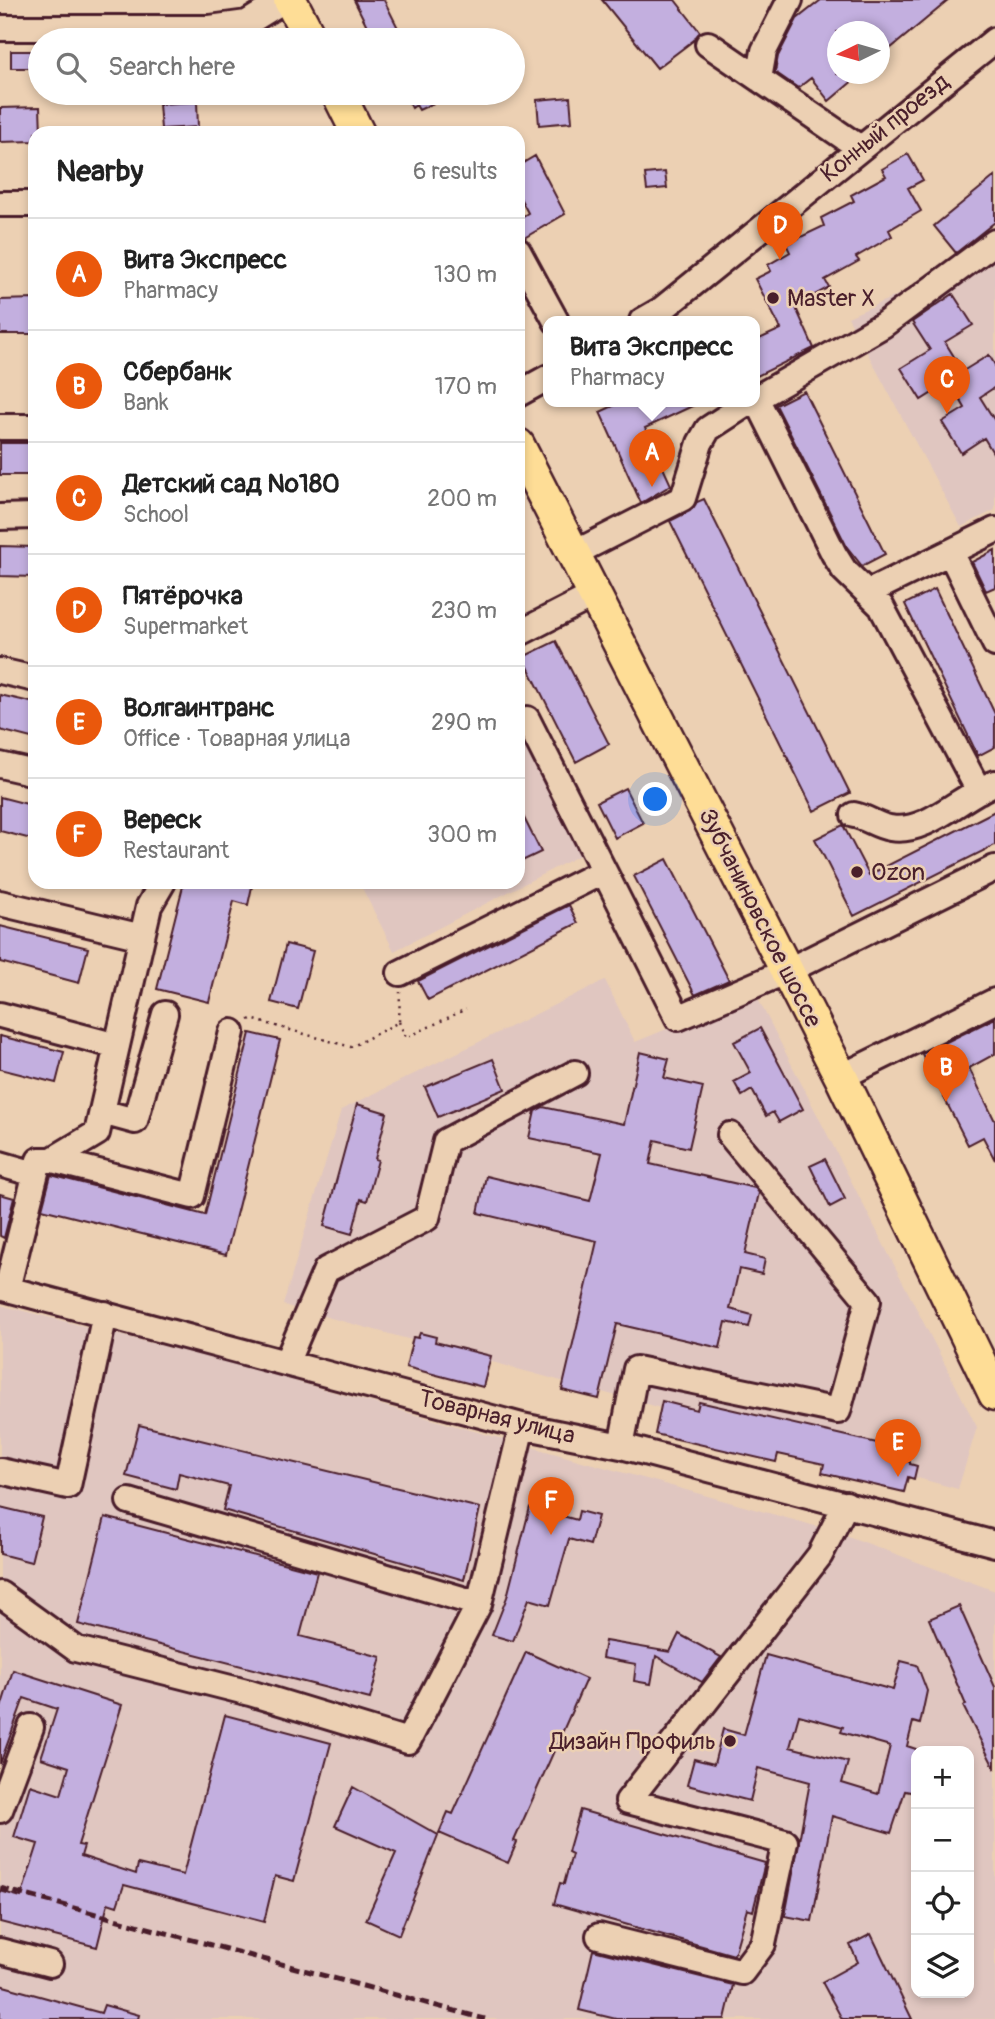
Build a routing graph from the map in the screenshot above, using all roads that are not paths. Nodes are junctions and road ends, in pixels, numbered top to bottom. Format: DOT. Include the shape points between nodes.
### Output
graph roads {
  1 [pos="284,0"];
  2 [pos="290,0"];
  3 [pos="790,0"];
  4 [pos="0,28"];
  5 [pos="305,28"];
  6 [pos="995,40"];
  7 [pos="708,44"];
  8 [pos="759,79"];
  9 [pos="344,105"];
  10 [pos="354,126"];
  11 [pos="860,148"];
  12 [pos="0,204"];
  13 [pos="28,204"];
  14 [pos="995,242"];
  15 [pos="525,264"];
  16 [pos="553,316"];
  17 [pos="651,316"];
  18 [pos="543,380"];
  19 [pos="525,390"];
  20 [pos="760,395"];
  21 [pos="742,407"];
  22 [pos="760,407"];
  23 [pos="0,427"];
  24 [pos="28,427"];
  25 [pos="525,459"];
  26 [pos="28,516"];
  27 [pos="0,517"];
  28 [pos="995,530"];
  29 [pos="950,552"];
  30 [pos="573,554"];
  31 [pos="869,593"];
  32 [pos="594,595"];
  33 [pos="525,630"];
  34 [pos="995,645"];
  35 [pos="0,671"];
  36 [pos="28,677"];
  37 [pos="525,723"];
  38 [pos="0,765"];
  39 [pos="28,771"];
  40 [pos="987,787"];
  41 [pos="854,815"];
  42 [pos="995,868"];
  43 [pos="604,871"];
  44 [pos="159,889"];
  45 [pos="0,903"];
  46 [pos="142,937"];
  47 [pos="787,971"];
  48 [pos="400,973"];
  49 [pos="995,1001"];
  50 [pos="164,1014"];
  51 [pos="0,1015"];
  52 [pos="232,1032"];
  53 [pos="117,1045"];
  54 [pos="575,1073"];
  55 [pos="841,1077"];
  56 [pos="102,1112"];
  57 [pos="730,1135"];
  58 [pos="0,1164"];
  59 [pos="44,1167"];
  60 [pos="4,1288"];
  61 [pos="105,1314"];
  62 [pos="287,1361"];
  63 [pos="995,1394"];
  64 [pos="522,1426"];
  65 [pos="621,1446"];
  66 [pos="0,1471"];
  67 [pos="129,1501"];
  68 [pos="846,1504"];
  69 [pos="995,1544"];
  70 [pos="0,1594"];
  71 [pos="479,1604"];
  72 [pos="32,1727"];
  73 [pos="0,1810"];
  74 [pos="599,1936"];
  75 [pos="0,1951"];
  76 [pos="50,1964"];
  1 -- 4 [label="street" via="247,23 210,28"];
  2 -- 5 [label="main road"];
  3 -- 8 [label="street" via="764,51"];
  6 -- 11 [label="street, Конный проезд"];
  7 -- 8 [label="street"];
  8 -- 11 [label="street"];
  9 -- 10 [label="main road"];
  11 -- 17 [label="street, Конный проезд"];
  12 -- 13 [label="street"];
  14 -- 20 [label="street" via="883,325"];
  15 -- 16 [label="street"];
  18 -- 19 [label="street"];
  21 -- 30 [label="street" via="708,429 683,498"];
  22 -- 31 [label="street" via="834,554"];
  23 -- 24 [label="street"];
  25 -- 30 [label="main road, Зубчаниновское шоссе"];
  26 -- 27 [label="street"];
  28 -- 29 [label="street"];
  29 -- 31 [label="street"];
  29 -- 34 [label="street"];
  30 -- 32 [label="main road, Зубчаниновское шоссе"];
  31 -- 40 [label="street" via="890,620"];
  32 -- 33 [label="street"];
  32 -- 47 [label="main road, Зубчаниновское шоссе"];
  35 -- 36 [label="street"];
  37 -- 43 [label="street"];
  38 -- 39 [label="street"];
  40 -- 41 [label="street" via="933,819 905,828 890,828"];
  42 -- 47 [label="street"];
  43 -- 47 [label="street" via="678,1017"];
  43 -- 48 [label="street"];
  44 -- 46 [label="street" via="149,906"];
  45 -- 46 [label="street"];
  46 -- 53 [label="street"];
  47 -- 55 [label="main road, Зубчаниновское шоссе"];
  49 -- 55 [label="street"];
  50 -- 56 [label="street" via="135,1121"];
  51 -- 53 [label="street"];
  52 -- 59 [label="street" via="192,1196"];
  53 -- 56 [label="street"];
  54 -- 62 [label="street" via="446,1141 427,1218 326,1270"];
  55 -- 63 [label="main road, Зубчаниновское шоссе"];
  56 -- 59 [label="street" via="97,1133"];
  57 -- 65 [label="street" via="868,1301 838,1411 636,1370"];
  58 -- 59 [label="street"];
  59 -- 60 [label="street"];
  60 -- 61 [label="street, Товарная улица"];
  61 -- 62 [label="street, Товарная улица"];
  61 -- 66 [label="street" via="68,1486"];
  62 -- 64 [label="street, Товарная улица"];
  64 -- 65 [label="street, Товарная улица"];
  64 -- 71 [label="street"];
  65 -- 68 [label="street, Товарная улица"];
  67 -- 71 [label="street"];
  68 -- 69 [label="street, Товарная улица"];
  68 -- 74 [label="street" via="820,1555 628,1801 785,1842 764,1944 742,1972"];
  70 -- 71 [label="street" via="76,1648 250,1693 408,1741"];
  72 -- 73 [label="street"];
  75 -- 76 [label="street"];
}
